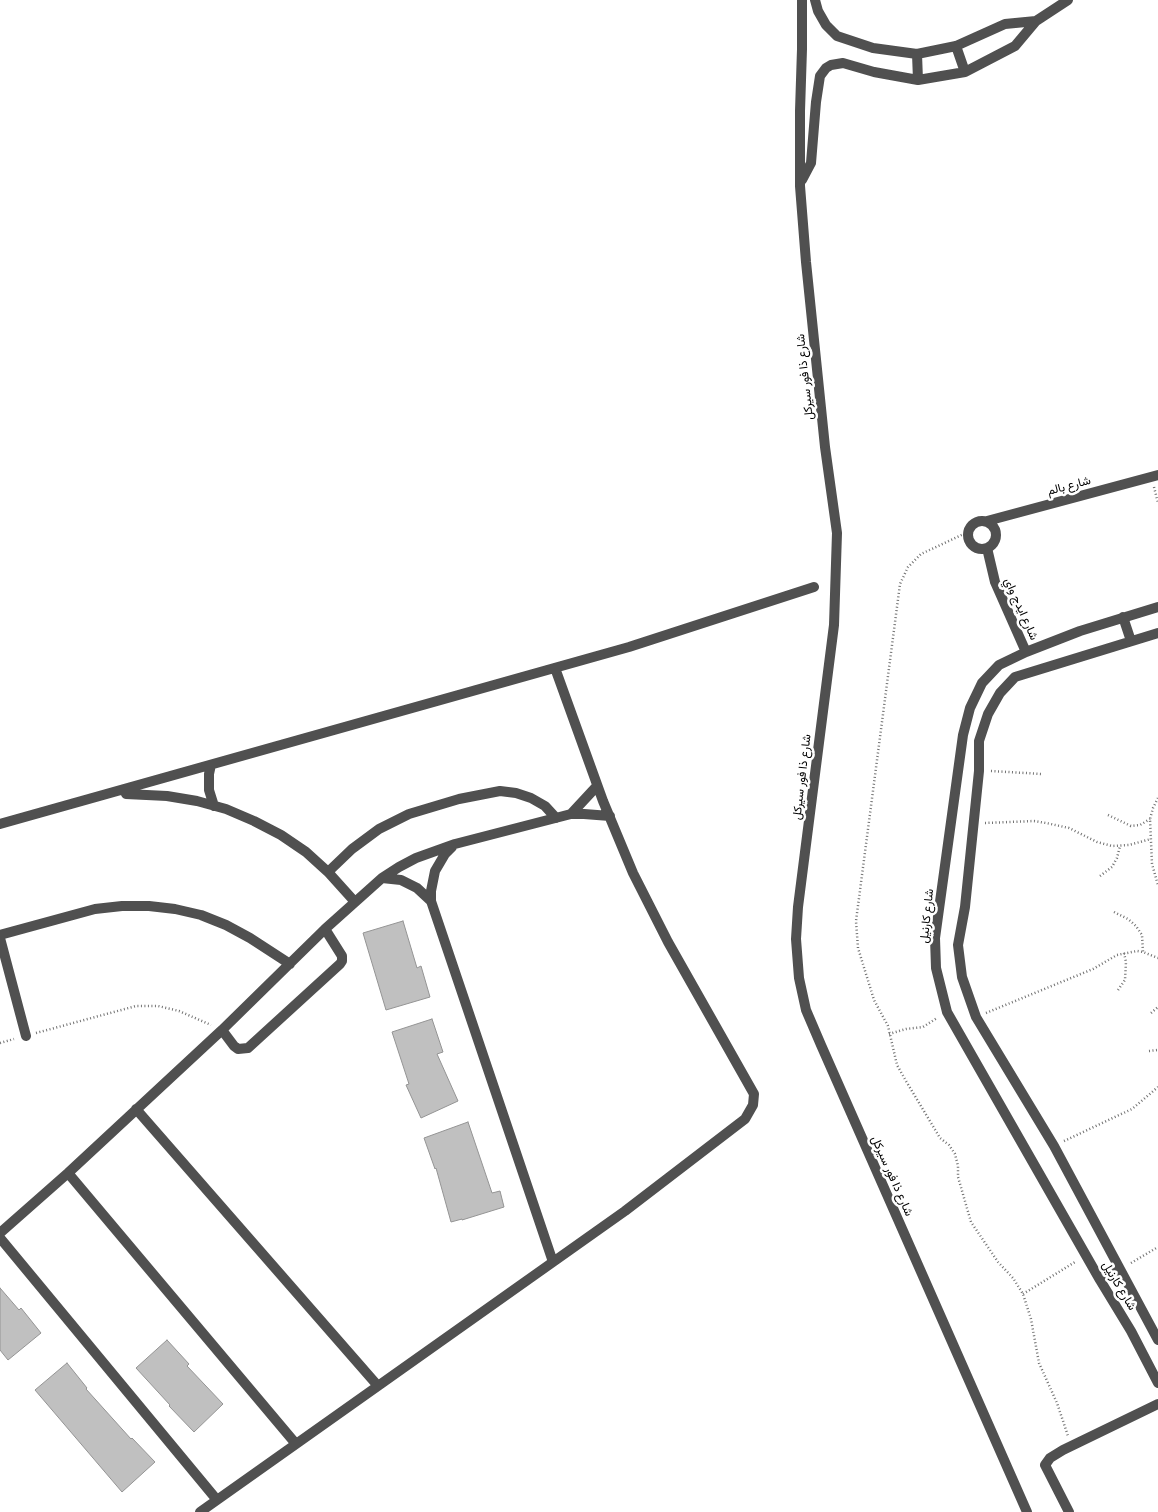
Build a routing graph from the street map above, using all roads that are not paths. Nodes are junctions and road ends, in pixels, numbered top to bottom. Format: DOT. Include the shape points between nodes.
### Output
graph roads {
  1 [pos="802,0"];
  2 [pos="815,0"];
  3 [pos="1068,0"];
  4 [pos="1036,21"];
  5 [pos="956,46"];
  6 [pos="917,54"];
  7 [pos="965,72"];
  8 [pos="918,80"];
  9 [pos="800,186"];
  10 [pos="1158,475"];
  11 [pos="987,521"];
  12 [pos="987,548"];
  13 [pos="814,587"];
  14 [pos="1158,607"];
  15 [pos="1123,617"];
  16 [pos="1158,633"];
  17 [pos="1132,641"];
  18 [pos="1026,652"];
  19 [pos="555,668"];
  20 [pos="963,735"];
  21 [pos="979,741"];
  22 [pos="211,766"];
  23 [pos="597,786"];
  24 [pos="107,795"];
  25 [pos="214,806"];
  26 [pos="571,814"];
  27 [pos="610,816"];
  28 [pos="556,818"];
  29 [pos="0,824"];
  30 [pos="455,844"];
  31 [pos="328,872"];
  32 [pos="382,878"];
  33 [pos="431,901"];
  34 [pos="355,902"];
  35 [pos="325,929"];
  36 [pos="0,937"];
  37 [pos="290,964"];
  38 [pos="222,1030"];
  39 [pos="26,1036"];
  40 [pos="136,1109"];
  41 [pos="68,1174"];
  42 [pos="0,1233"];
  43 [pos="0,1238"];
  44 [pos="553,1262"];
  45 [pos="1120,1269"];
  46 [pos="1100,1280"];
  47 [pos="1158,1340"];
  48 [pos="1158,1383"];
  49 [pos="378,1386"];
  50 [pos="1158,1404"];
  51 [pos="296,1444"];
  52 [pos="217,1500"];
  53 [pos="200,1512"];
  54 [pos="1027,1512"];
  55 [pos="1069,1512"];
  1 -- 9 [label="street, شارع ذا فور سيركل"];
  2 -- 6 [label="street" via="826,25 837,36 873,48"];
  3 -- 4 [label="street"];
  4 -- 5 [label="street" via="1005,24"];
  4 -- 7 [label="street" via="1015,46"];
  5 -- 6 [label="street"];
  5 -- 7 [label="street"];
  6 -- 8 [label="street"];
  7 -- 8 [label="street"];
  8 -- 9 [label="street" via="843,63 826,68 820,76 811,163"];
  9 -- 54 [label="street, شارع ذا فور سيركل" via="825,447 837,533 834,625 798,907 799,978 806,1010"];
  10 -- 11 [label="street, شارع بالم"];
  11 -- 12 [label="street" via="996,532 995,542"];
  11 -- 12 [label="street" via="973,524 968,532 973,546"];
  12 -- 18 [label="street, شارع ايدج واي" via="994,582"];
  13 -- 19 [label="street"];
  14 -- 15 [label="street, شارع كارنيل"];
  15 -- 17 [label="street"];
  15 -- 18 [label="street, شارع كارنيل"];
  16 -- 17 [label="street, شارع كارنيل"];
  17 -- 21 [label="street, شارع كارنيل" via="1015,677 1000,692"];
  18 -- 20 [label="street, شارع كارنيل" via="999,666 982,682 970,708"];
  19 -- 22 [label="street"];
  19 -- 23 [label="street"];
  20 -- 21 [label="street"];
  20 -- 46 [label="street, شارع كارنيل" via="935,938 936,968 947,1012"];
  21 -- 45 [label="street, شارع كارنيل" via="974,823 958,945 962,977 976,1017 1054,1146"];
  22 -- 24 [label="street"];
  22 -- 25 [label="street" via="208,782"];
  23 -- 26 [label="street"];
  23 -- 27 [label="street"];
  24 -- 25 [label="street" via="167,796"];
  24 -- 29 [label="street"];
  25 -- 31 [label="street" via="281,835"];
  26 -- 27 [label="street"];
  26 -- 28 [label="street"];
  27 -- 44 [label="street" via="633,873 668,942 754,1094 753,1104 736,1127"];
  28 -- 30 [label="street"];
  28 -- 31 [label="street" via="545,806 516,792 500,791 467,797 409,814 379,829"];
  30 -- 32 [label="street" via="416,858"];
  30 -- 33 [label="street" via="435,871"];
  31 -- 34 [label="street"];
  32 -- 33 [label="street" via="392,878 418,888"];
  32 -- 34 [label="street"];
  33 -- 44 [label="street"];
  34 -- 35 [label="street"];
  35 -- 37 [label="street"];
  35 -- 38 [label="street" via="342,956 340,964 248,1048 238,1049"];
  36 -- 37 [label="street" via="95,909 149,906 201,915 226,925"];
  36 -- 39 [label="street"];
  37 -- 38 [label="street"];
  38 -- 40 [label="street"];
  40 -- 41 [label="street"];
  40 -- 49 [label="street"];
  41 -- 42 [label="street"];
  41 -- 51 [label="street"];
  43 -- 52 [label="street"];
  44 -- 49 [label="street"];
  45 -- 46 [label="street"];
  45 -- 47 [label="street, شارع كارنيل"];
  46 -- 48 [label="street, شارع كارنيل"];
  49 -- 51 [label="street"];
  50 -- 55 [label="street" via="1050,1458 1045,1465"];
  51 -- 52 [label="street"];
  52 -- 53 [label="street"];
}
